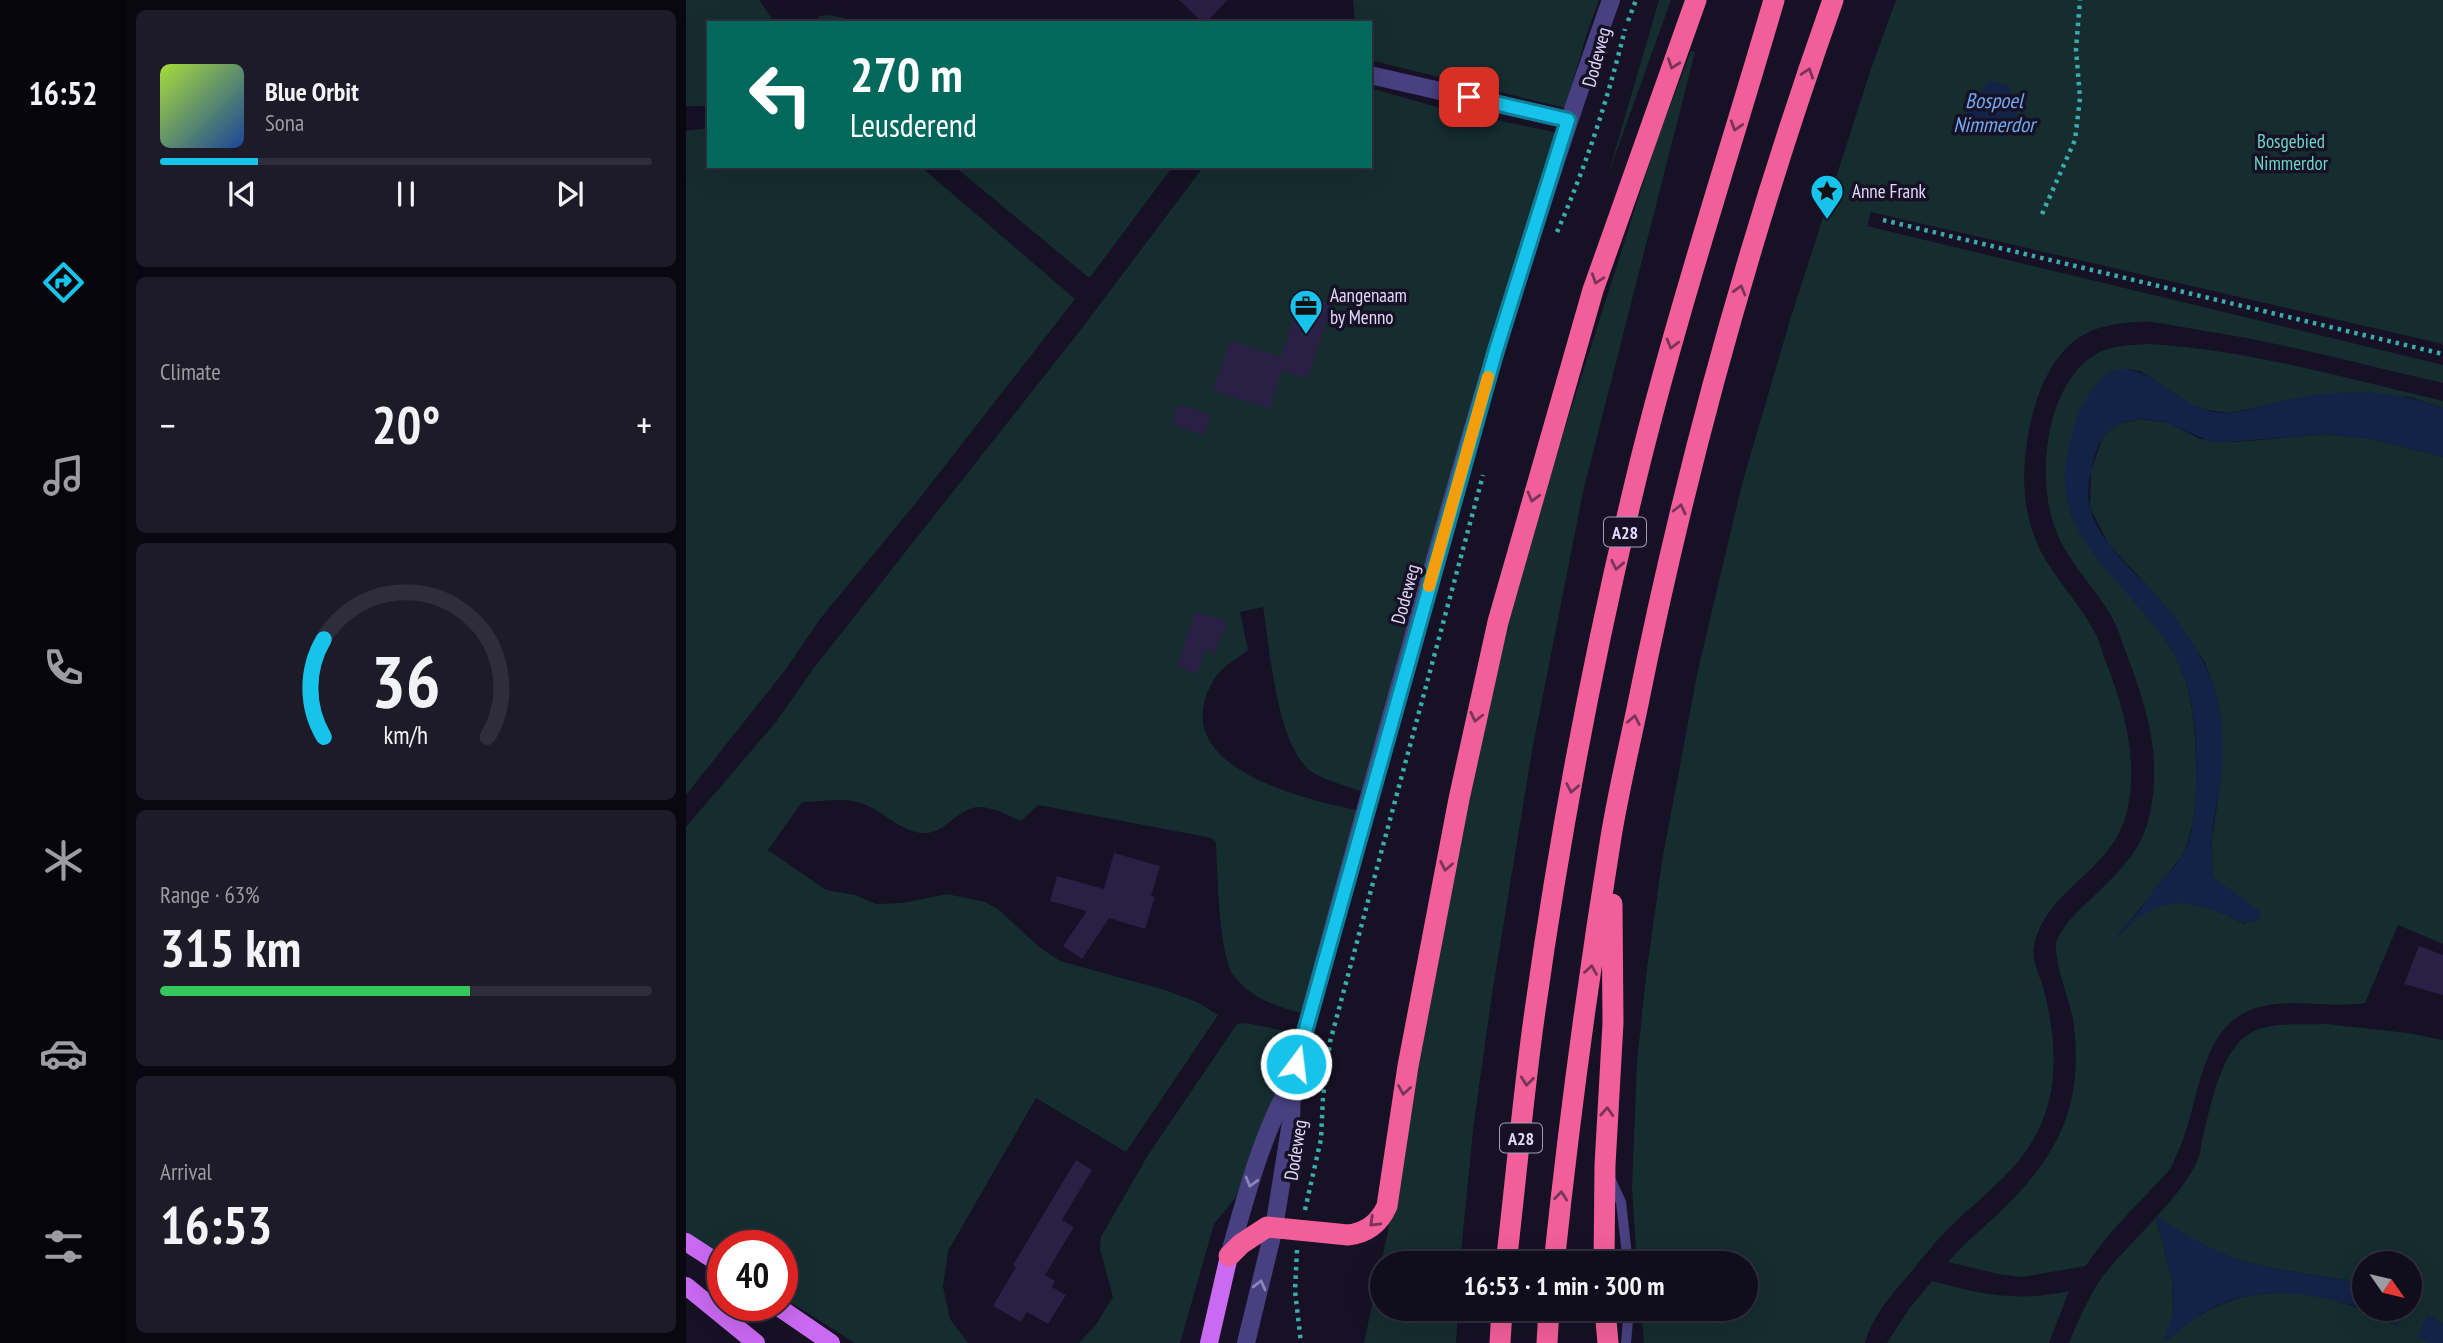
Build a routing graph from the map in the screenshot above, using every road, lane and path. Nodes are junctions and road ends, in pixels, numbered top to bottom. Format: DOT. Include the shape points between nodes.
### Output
graph roads {
  1 [pos="1611,0"];
  2 [pos="1636,0"];
  3 [pos="1696,0"];
  4 [pos="1776,0"];
  5 [pos="1833,0"];
  6 [pos="2080,0"];
  7 [pos="1372,75"];
  8 [pos="1568,120"];
  9 [pos="2042,214"];
  10 [pos="1884,220"];
  11 [pos="1556,235"];
  12 [pos="2443,354"];
  13 [pos="1484,472"];
  14 [pos="1611,835"];
  15 [pos="1292,1083"];
  16 [pos="1605,1165"];
  17 [pos="1274,1228"];
  18 [pos="1301,1229"];
  19 [pos="686,1242"];
  20 [pos="1508,1251"];
  21 [pos="1555,1251"];
  22 [pos="1604,1251"];
  23 [pos="1627,1251"];
  24 [pos="707,1256"];
  25 [pos="1229,1256"];
  26 [pos="686,1286"];
  27 [pos="798,1320"];
  28 [pos="1501,1321"];
  29 [pos="1548,1321"];
  30 [pos="1606,1321"];
  31 [pos="1628,1321"];
  32 [pos="756,1343"];
  33 [pos="831,1343"];
  34 [pos="1209,1343"];
  35 [pos="1245,1343"];
  36 [pos="1301,1343"];
  37 [pos="1500,1343"];
  38 [pos="1546,1343"];
  39 [pos="1608,1343"];
  40 [pos="1626,1343"];
  1 -- 8 [label="street, Dodeweg"];
  2 -- 11 [label="path, Dodeweg" via="1610,92"];
  3 -- 18 [label="highway, one-way" via="1593,290 1498,622 1408,1066 1387,1206 1374,1225 1358,1234"];
  4 -- 20 [label="highway, A28, one-way" via="1671,347 1601,638 1563,832 1535,1013"];
  14 -- 5 [label="highway, A28, one-way" via="1686,485 1755,242"];
  6 -- 9 [label="path" via="2075,140"];
  7 -- 8 [label="street"];
  8 -- 15 [label="street, Dodeweg" via="1496,350"];
  10 -- 12 [label="path"];
  13 -- 18 [label="path, Dodeweg" via="1330,1042 1321,1139"];
  16 -- 14 [label="highway, A28, one-way" via="1613,1023"];
  21 -- 14 [label="highway, A28, one-way" via="1572,1091"];
  15 -- 17 [label="street, Dodeweg" via="1292,1122"];
  15 -- 25 [label="street, Dodeweg, one-way" via="1272,1117"];
  16 -- 22 [label="highway, A28"];
  16 -- 23 [label="lane, A28" via="1621,1202"];
  17 -- 18 [label="highway"];
  17 -- 25 [label="highway" via="1261,1230"];
  35 -- 17 [label="street, Dodeweg, one-way"];
  18 -- 36 [label="path, Dodeweg" via="1295,1278"];
  19 -- 24 [label="main road"];
  25 -- 34 [label="main road, Dodeweg"];
  26 -- 32 [label="main road"];
  27 -- 33 [label="main road"];
  28 -- 37 [label="highway"];
  29 -- 38 [label="highway"];
  30 -- 39 [label="highway"];
  31 -- 40 [label="lane"];
}
